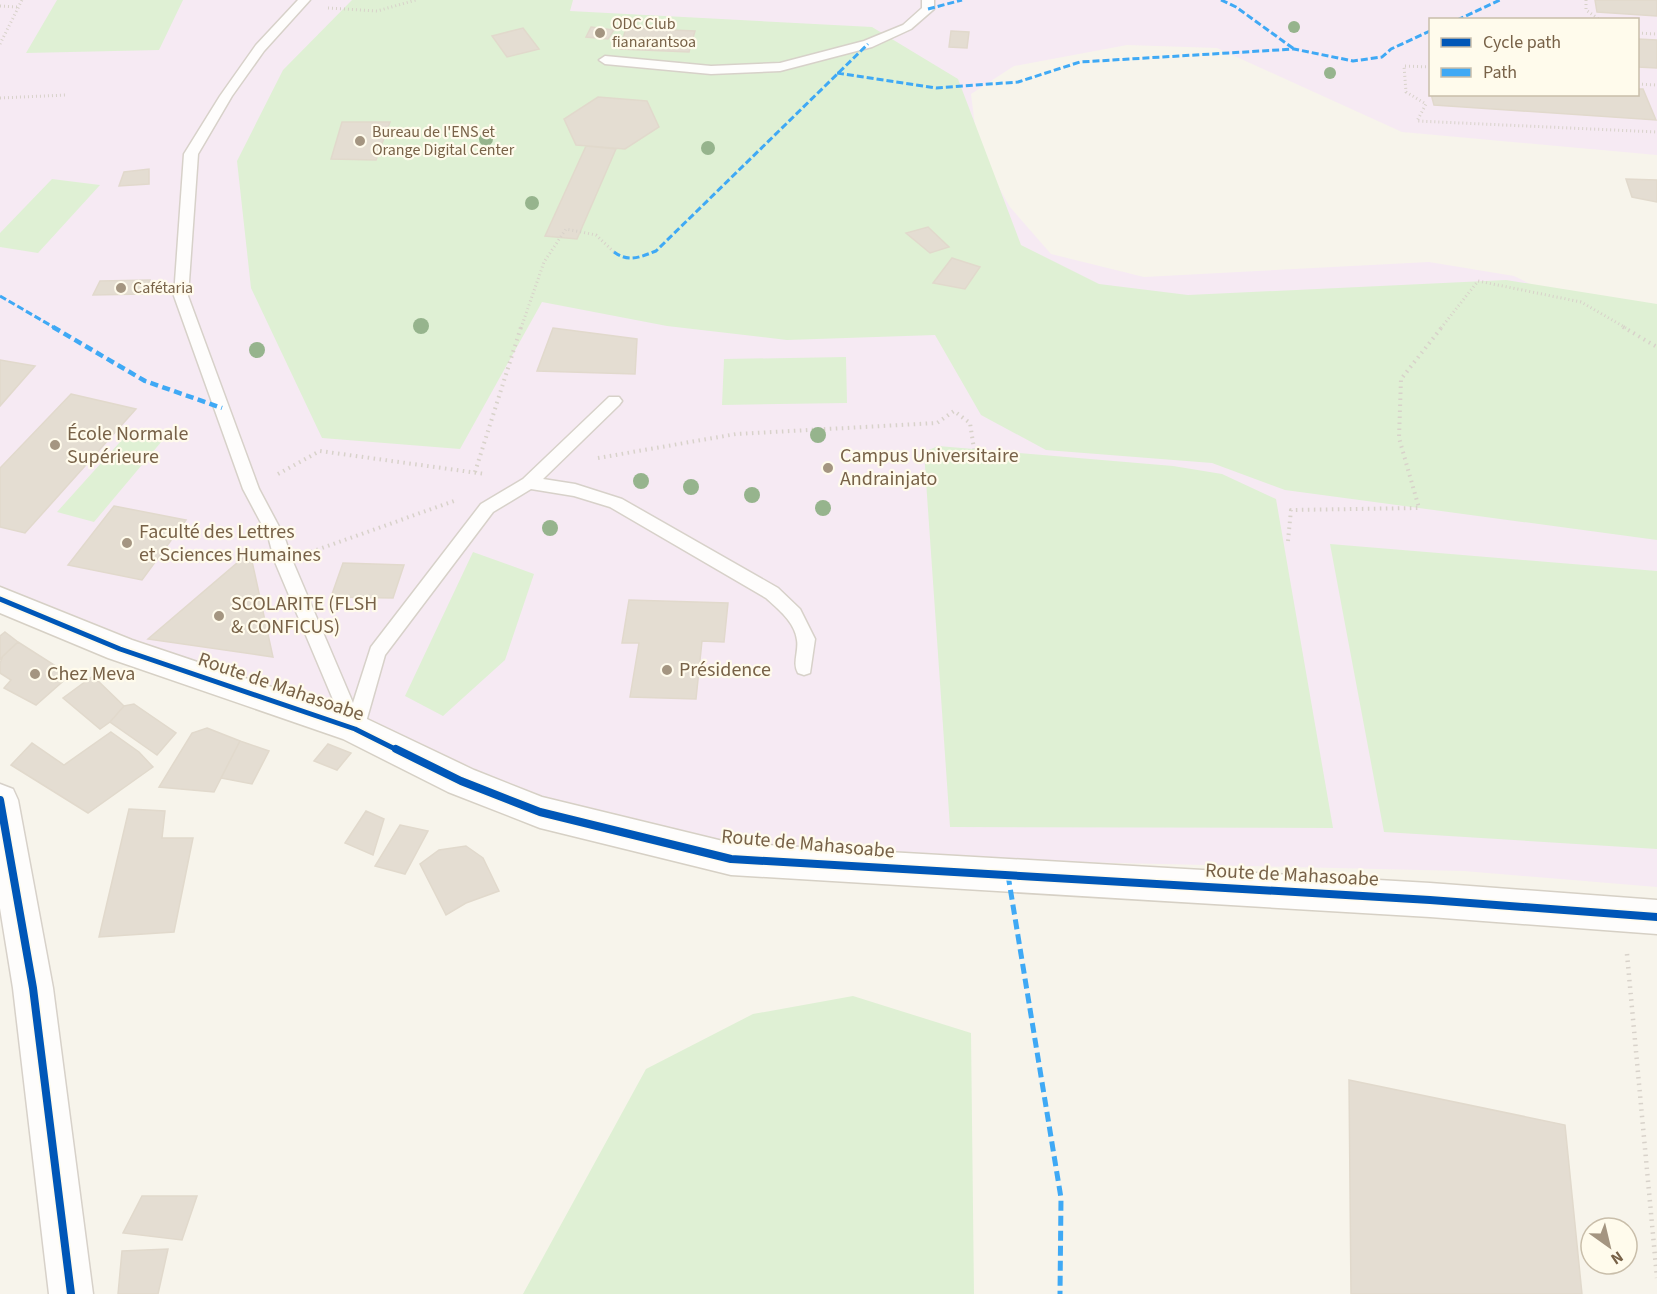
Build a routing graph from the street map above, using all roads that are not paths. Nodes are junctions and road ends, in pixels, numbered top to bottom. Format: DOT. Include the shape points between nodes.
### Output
graph roads {
  1 [pos="928,0"];
  2 [pos="300,3"];
  3 [pos="604,60"];
  4 [pos="614,401"];
  5 [pos="529,483"];
  6 [pos="0,599"];
  7 [pos="804,668"];
  8 [pos="355,729"];
  9 [pos="0,800"];
  10 [pos="1640,916"];
  11 [pos="71,1294"];
  1 -- 3 [label="lane" via="928,9 907,27 868,44 780,67 711,70"];
  2 -- 8 [label="lane" via="260,48 191,154 181,296 251,489 276,536"];
  4 -- 5 [label="lane"];
  5 -- 7 [label="lane" via="575,490 616,503 772,593 794,614 806,639"];
  5 -- 8 [label="lane" via="488,508 377,652"];
  6 -- 8 [label="street, Route de Mahasoabe" via="120,650"];
  8 -- 10 [label="street, Route de Mahasoabe" via="461,781 540,812 731,859"];
  9 -- 11 [label="street" via="33,988"];
}
